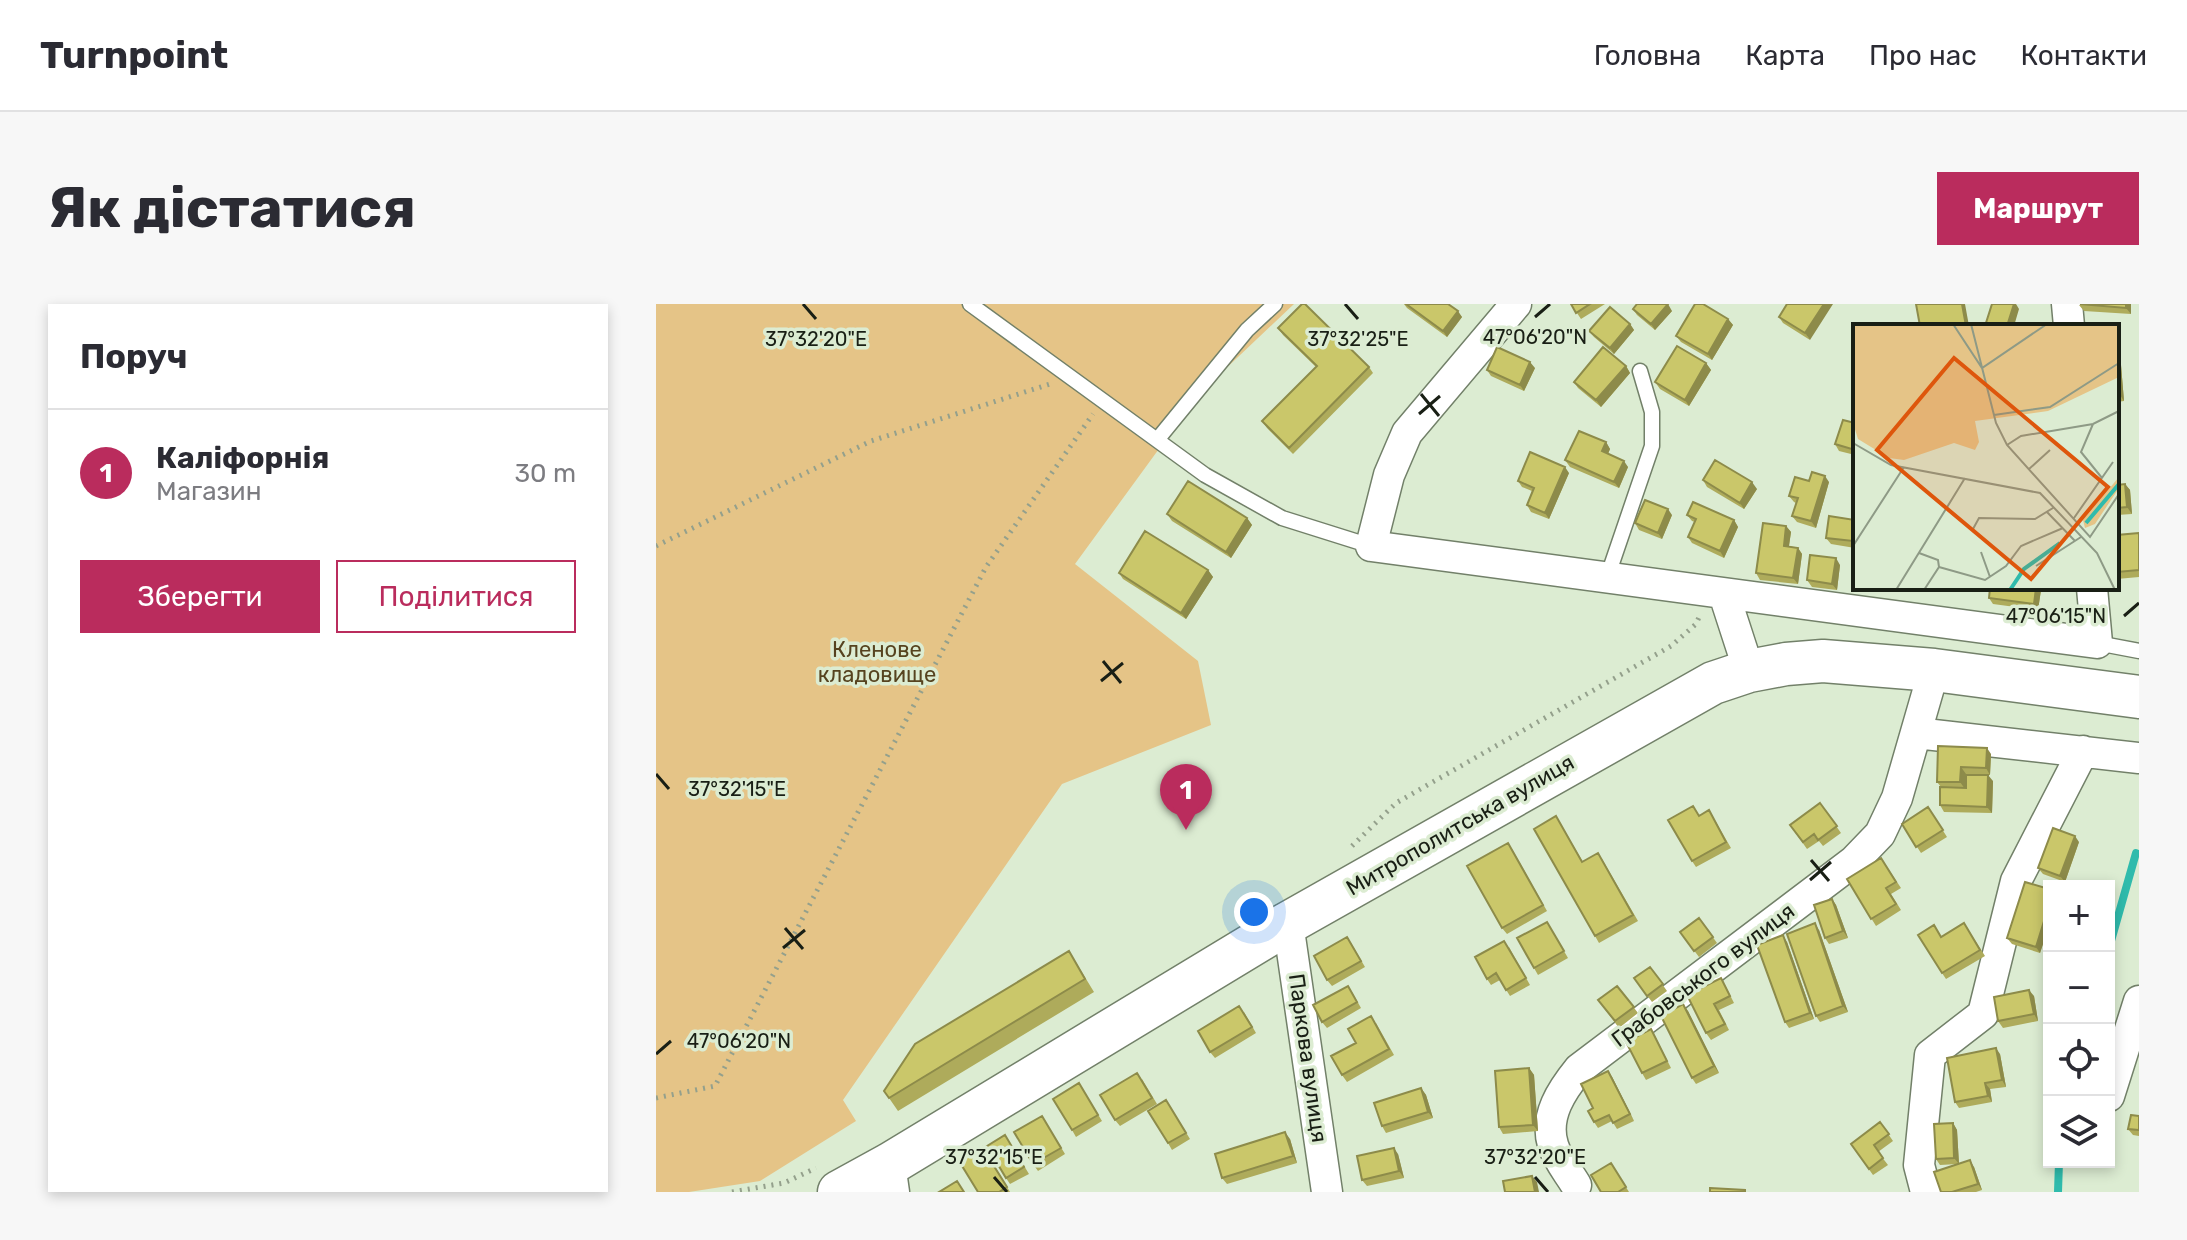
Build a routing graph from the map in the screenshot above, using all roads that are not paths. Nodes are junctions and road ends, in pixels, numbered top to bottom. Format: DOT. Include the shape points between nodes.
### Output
graph roads {
  1 [pos="970,304"];
  2 [pos="1275,304"];
  3 [pos="1516,304"];
  4 [pos="2067,304"];
  5 [pos="2069,324"];
  6 [pos="1640,371"];
  7 [pos="1157,440"];
  8 [pos="1371,546"];
  9 [pos="1607,578"];
  10 [pos="2092,590"];
  11 [pos="1716,592"];
  12 [pos="2097,643"];
  13 [pos="2139,651"];
  14 [pos="1934,670"];
  15 [pos="1749,671"];
  16 [pos="2139,697"];
  17 [pos="1916,733"];
  18 [pos="2083,751"];
  19 [pos="2139,758"];
  20 [pos="1288,923"];
  21 [pos="2139,1001"];
  22 [pos="2115,1077"];
  23 [pos="892,1178"];
  24 [pos="1576,1185"];
  25 [pos="839,1192"];
  26 [pos="1327,1192"];
  27 [pos="1926,1192"];
  1 -- 7 [label="lane"];
  2 -- 7 [label="lane" via="1247,330"];
  3 -- 8 [label="street" via="1407,433 1389,475"];
  4 -- 5 [label="street"];
  6 -- 9 [label="lane" via="1652,412 1652,446"];
  7 -- 8 [label="lane" via="1225,488 1282,518"];
  8 -- 9 [label="street"];
  9 -- 11 [label="street"];
  10 -- 12 [label="street"];
  11 -- 12 [label="street"];
  11 -- 15 [label="street"];
  12 -- 13 [label="lane"];
  14 -- 15 [label="main road, Митрополитська вулиця" via="1823,661"];
  14 -- 16 [label="main road, Митрополитська вулиця"];
  14 -- 17 [label="street, Грабовського вулиця"];
  15 -- 20 [label="main road, Митрополитська вулиця" via="1680,700"];
  17 -- 18 [label="street"];
  17 -- 24 [label="street, Грабовського вулиця" via="1880,834 1854,861 1579,1069 1560,1093 1552,1118 1553,1145"];
  18 -- 19 [label="street"];
  18 -- 27 [label="street" via="2016,881 1983,1014 1930,1055 1919,1165"];
  20 -- 23 [label="main road, Митрополитська вулиця"];
  20 -- 26 [label="street, Паркова вулиця"];
  21 -- 22 [label="street"];
  23 -- 25 [label="main road, Митрополитська вулиця"];
}
